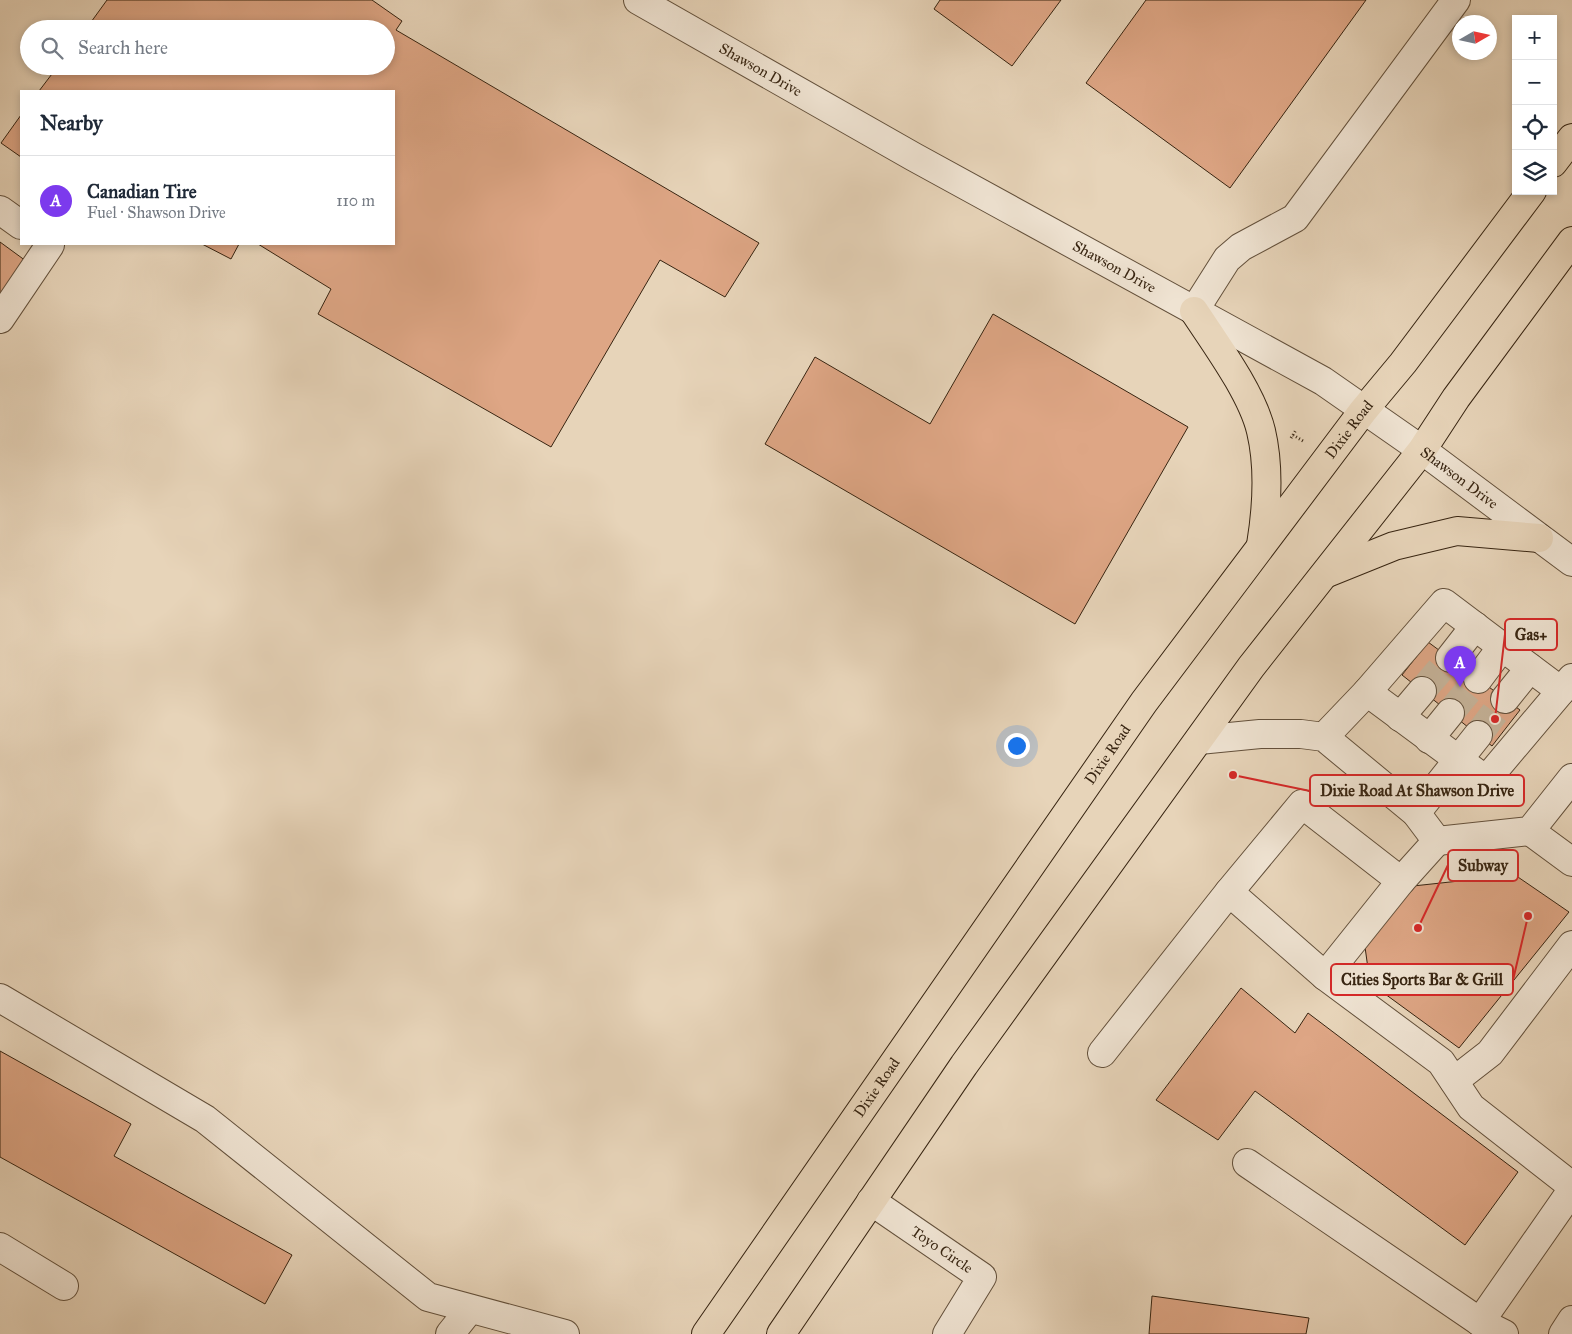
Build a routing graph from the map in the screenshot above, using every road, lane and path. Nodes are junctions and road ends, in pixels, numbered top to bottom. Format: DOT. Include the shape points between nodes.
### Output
graph roads {
  1 [pos="638,0"];
  2 [pos="1456,0"];
  3 [pos="1572,138"];
  4 [pos="1557,158"];
  5 [pos="1529,195"];
  6 [pos="0,210"];
  7 [pos="20,224"];
  8 [pos="1572,241"];
  9 [pos="50,245"];
  10 [pos="1194,311"];
  11 [pos="0,319"];
  12 [pos="1363,411"];
  13 [pos="1293,435"];
  14 [pos="1303,441"];
  15 [pos="1422,450"];
  16 [pos="1538,538"];
  17 [pos="1260,547"];
  18 [pos="1572,562"];
  19 [pos="1325,574"];
  20 [pos="1475,626"];
  21 [pos="1502,647"];
  22 [pos="1450,658"];
  23 [pos="1530,668"];
  24 [pos="1478,678"];
  25 [pos="1566,685"];
  26 [pos="1422,691"];
  27 [pos="1367,692"];
  28 [pos="1506,699"];
  29 [pos="1450,713"];
  30 [pos="1400,717"];
  31 [pos="1478,735"];
  32 [pos="1324,737"];
  33 [pos="1429,739"];
  34 [pos="1199,740"];
  35 [pos="1458,761"];
  36 [pos="1572,778"];
  37 [pos="1416,813"];
  38 [pos="1530,832"];
  39 [pos="1438,841"];
  40 [pos="1572,862"];
  41 [pos="1401,881"];
  42 [pos="1229,892"];
  43 [pos="1572,945"];
  44 [pos="1325,976"];
  45 [pos="0,998"];
  46 [pos="1102,1053"];
  47 [pos="1454,1081"];
  48 [pos="1247,1162"];
  49 [pos="1572,1186"];
  50 [pos="1572,1190"];
  51 [pos="871,1201"];
  52 [pos="0,1247"];
  53 [pos="64,1286"];
  54 [pos="470,1309"];
  55 [pos="1572,1320"];
  56 [pos="1480,1322"];
  57 [pos="450,1334"];
  58 [pos="565,1334"];
  59 [pos="706,1334"];
  60 [pos="781,1334"];
  61 [pos="947,1334"];
  62 [pos="1504,1334"];
  63 [pos="1562,1334"];
  1 -- 10 [label="street, Shawson Drive"];
  2 -- 10 [label="street" via="1295,218 1241,247 1227,259"];
  3 -- 4 [label="main road"];
  5 -- 12 [label="main road, Dixie Road" via="1404,363"];
  6 -- 7 [label="street"];
  8 -- 15 [label="main road" via="1456,398"];
  9 -- 11 [label="street"];
  10 -- 12 [label="street, Shawson Drive" via="1323,381"];
  10 -- 17 [label="main road" via="1220,350 1261,430 1267,469"];
  12 -- 15 [label="street, Shawson Drive"];
  12 -- 17 [label="main road, Dixie Road"];
  13 -- 14 [label="path"];
  15 -- 16 [label="street, Shawson Drive"];
  15 -- 19 [label="main road"];
  16 -- 18 [label="street, Shawson Drive"];
  16 -- 19 [label="main road" via="1457,531 1394,546"];
  17 -- 59 [label="main road, Dixie Road" via="1144,702"];
  19 -- 34 [label="main road" via="1251,667"];
  20 -- 21 [label="street"];
  20 -- 22 [label="street"];
  20 -- 27 [label="street" via="1444,603"];
  21 -- 23 [label="street"];
  21 -- 24 [label="street"];
  23 -- 25 [label="street"];
  23 -- 28 [label="street"];
  25 -- 35 [label="street" via="1486,780"];
  26 -- 30 [label="street"];
  27 -- 30 [label="street"];
  27 -- 32 [label="street"];
  29 -- 33 [label="street"];
  30 -- 33 [label="street"];
  31 -- 35 [label="street"];
  32 -- 34 [label="street" via="1260,734"];
  32 -- 37 [label="street"];
  33 -- 35 [label="street"];
  34 -- 51 [label="main road" via="964,1065"];
  35 -- 37 [label="street"];
  36 -- 38 [label="street"];
  37 -- 39 [label="street"];
  38 -- 39 [label="street"];
  38 -- 40 [label="street"];
  39 -- 41 [label="street"];
  41 -- 42 [label="street" via="1302,804"];
  41 -- 44 [label="street"];
  42 -- 44 [label="street"];
  42 -- 46 [label="street"];
  43 -- 47 [label="street" via="1490,1052"];
  44 -- 47 [label="street" via="1441,1062"];
  45 -- 54 [label="street" via="206,1119 428,1297"];
  47 -- 49 [label="street" via="1471,1107"];
  48 -- 56 [label="street"];
  50 -- 56 [label="street"];
  51 -- 60 [label="main road"];
  51 -- 61 [label="street, Toyo Circle" via="982,1277"];
  52 -- 53 [label="street"];
  54 -- 57 [label="street"];
  54 -- 58 [label="street"];
  55 -- 63 [label="street"];
  56 -- 62 [label="street"];
}
